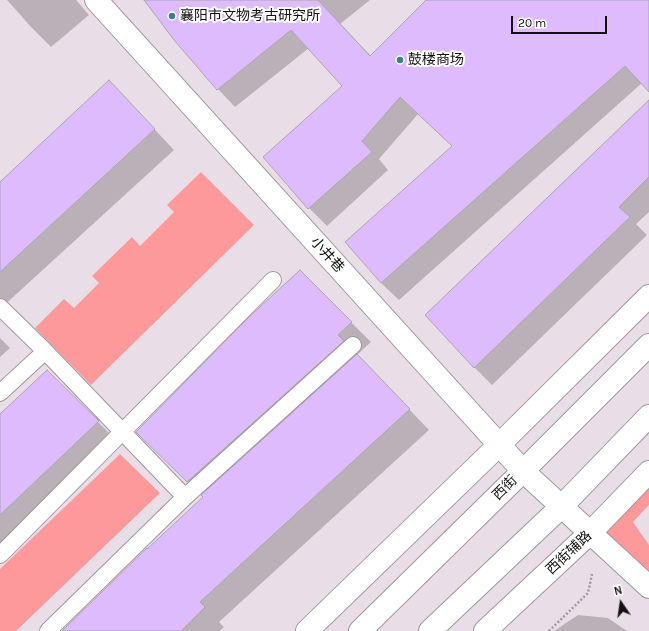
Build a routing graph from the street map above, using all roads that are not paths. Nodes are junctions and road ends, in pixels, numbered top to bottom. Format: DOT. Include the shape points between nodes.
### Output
graph roads {
  1 [pos="96,0"];
  2 [pos="273,280"];
  3 [pos="649,296"];
  4 [pos="0,307"];
  5 [pos="353,345"];
  6 [pos="649,345"];
  7 [pos="44,350"];
  8 [pos="0,393"];
  9 [pos="649,416"];
  10 [pos="122,431"];
  11 [pos="499,445"];
  12 [pos="523,471"];
  13 [pos="649,472"];
  14 [pos="185,497"];
  15 [pos="561,507"];
  16 [pos="590,533"];
  17 [pos="0,555"];
  18 [pos="649,587"];
  19 [pos="48,631"];
  20 [pos="307,631"];
  21 [pos="360,631"];
  22 [pos="430,631"];
  23 [pos="485,631"];
  1 -- 11 [label="street, 小井巷"];
  2 -- 10 [label="lane"];
  3 -- 11 [label="street"];
  4 -- 7 [label="lane"];
  5 -- 14 [label="lane"];
  6 -- 12 [label="street, 西街"];
  7 -- 8 [label="lane"];
  7 -- 10 [label="lane"];
  9 -- 15 [label="street"];
  10 -- 14 [label="lane"];
  10 -- 17 [label="lane"];
  11 -- 12 [label="street, 小井巷"];
  11 -- 20 [label="street"];
  12 -- 15 [label="street, 小井巷"];
  12 -- 21 [label="street, 西街"];
  13 -- 16 [label="street, 西街辅路"];
  14 -- 19 [label="lane"];
  15 -- 16 [label="street, 小井巷"];
  15 -- 22 [label="street"];
  16 -- 18 [label="street, 小井巷"];
  16 -- 23 [label="street, 西街辅路"];
}
